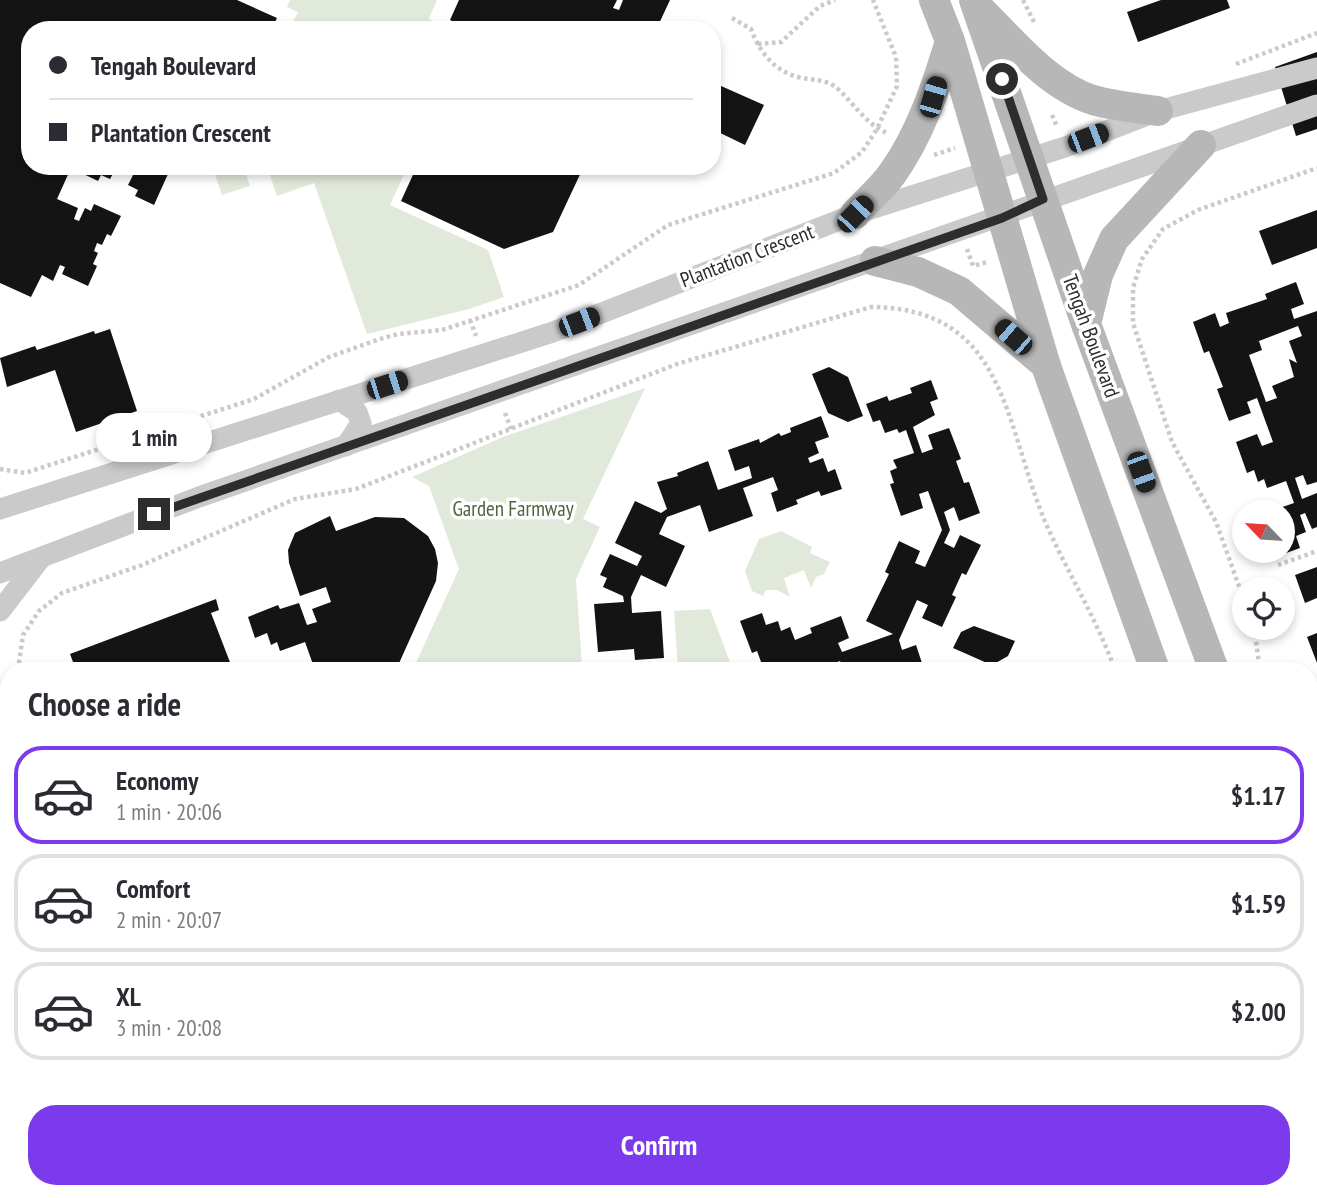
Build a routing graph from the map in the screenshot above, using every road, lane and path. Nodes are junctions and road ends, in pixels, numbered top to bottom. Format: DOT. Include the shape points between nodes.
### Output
graph roads {
  1 [pos="835,0"];
  2 [pos="873,0"];
  3 [pos="934,0"];
  4 [pos="1023,0"];
  5 [pos="975,3"];
  6 [pos="732,18"];
  7 [pos="1317,33"];
  8 [pos="1041,34"];
  9 [pos="950,41"];
  10 [pos="757,44"];
  11 [pos="1232,66"];
  12 [pos="1317,68"];
  13 [pos="1317,105"];
  14 [pos="1158,111"];
  15 [pos="877,129"];
  16 [pos="1201,145"];
  17 [pos="1029,157"];
  18 [pos="1317,169"];
  19 [pos="988,172"];
  20 [pos="1043,199"];
  21 [pos="855,214"];
  22 [pos="1002,218"];
  23 [pos="875,261"];
  24 [pos="1086,324"];
  25 [pos="1046,366"];
  26 [pos="339,400"];
  27 [pos="346,446"];
  28 [pos="0,469"];
  29 [pos="5,505"];
  30 [pos="1317,551"];
  31 [pos="41,557"];
  32 [pos="1278,565"];
  33 [pos="0,573"];
  34 [pos="1236,577"];
  35 [pos="0,611"];
  36 [pos="1256,640"];
  37 [pos="20,662"];
  38 [pos="1112,662"];
  39 [pos="1152,662"];
  40 [pos="1211,662"];
  41 [pos="1259,662"];
  1 -- 10 [label="path" via="820,6 781,42"];
  2 -- 15 [label="path" via="895,57 897,86"];
  3 -- 9 [label="main road"];
  4 -- 8 [label="path"];
  5 -- 14 [label="main road" via="1035,64 1071,90 1093,100"];
  5 -- 17 [label="main road, Tengah Boulevard"];
  6 -- 10 [label="path" via="751,29"];
  7 -- 11 [label="path"];
  9 -- 19 [label="main road"];
  9 -- 21 [label="main road" via="933,97 892,175"];
  10 -- 15 [label="path" via="774,65 797,77 820,79 838,88"];
  12 -- 14 [label="street, Plantation Crescent"];
  13 -- 16 [label="street"];
  14 -- 17 [label="street, Plantation Crescent"];
  15 -- 28 [label="path" via="862,152 835,173 668,225 579,285 442,330 380,339 329,357 254,399 38,468 25,472"];
  16 -- 20 [label="street"];
  16 -- 24 [label="main road" via="1114,239 1098,275"];
  17 -- 19 [label="street, Plantation Crescent"];
  17 -- 20 [label="main road, Tengah Boulevard"];
  18 -- 34 [label="path" via="1198,210 1163,229 1142,259 1133,288 1133,323 1172,442 1216,522"];
  19 -- 21 [label="street, Plantation Crescent"];
  19 -- 22 [label="main road"];
  20 -- 22 [label="street"];
  20 -- 24 [label="main road, Tengah Boulevard"];
  21 -- 26 [label="street, Plantation Crescent" via="553,332"];
  22 -- 23 [label="street"];
  22 -- 25 [label="main road"];
  23 -- 25 [label="main road" via="918,272 959,291"];
  23 -- 27 [label="street"];
  24 -- 40 [label="main road, Tengah Boulevard"];
  25 -- 39 [label="main road"];
  26 -- 27 [label="street" via="357,412 360,423"];
  26 -- 29 [label="street, Plantation Crescent"];
  27 -- 31 [label="street"];
  30 -- 32 [label="path"];
  31 -- 33 [label="street"];
  31 -- 35 [label="street"];
  36 -- 41 [label="path"];
  37 -- 38 [label="path" via="23,635 39,611 62,593 142,565 295,499 356,489 677,364 872,307 903,307 943,321 976,348 996,379 1047,525 1102,631"];
}
